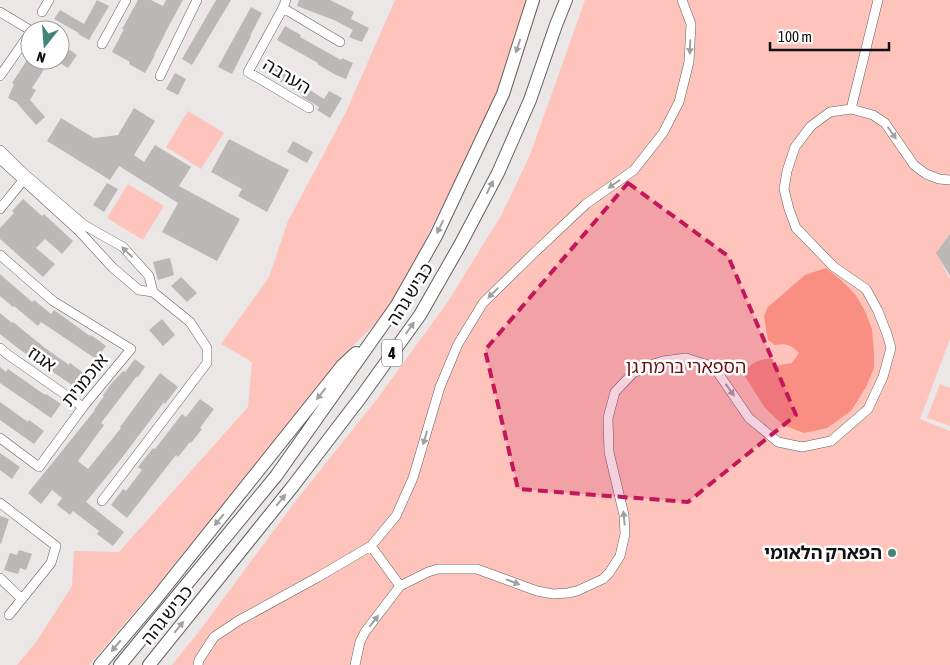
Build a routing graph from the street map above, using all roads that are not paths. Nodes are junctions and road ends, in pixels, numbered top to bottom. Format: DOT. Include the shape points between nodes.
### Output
graph roads {
  1 [pos="49,0"];
  2 [pos="126,0"];
  3 [pos="197,0"];
  4 [pos="533,0"];
  5 [pos="566,0"];
  6 [pos="682,0"];
  7 [pos="878,0"];
  8 [pos="284,4"];
  9 [pos="0,12"];
  10 [pos="42,12"];
  11 [pos="20,25"];
  12 [pos="340,42"];
  13 [pos="102,44"];
  14 [pos="20,46"];
  15 [pos="0,76"];
  16 [pos="160,76"];
  17 [pos="309,108"];
  18 [pos="851,109"];
  19 [pos="0,150"];
  20 [pos="0,159"];
  21 [pos="24,178"];
  22 [pos="950,180"];
  23 [pos="0,209"];
  24 [pos="81,228"];
  25 [pos="0,255"];
  26 [pos="153,292"];
  27 [pos="378,333"];
  28 [pos="3,351"];
  29 [pos="83,407"];
  30 [pos="0,438"];
  31 [pos="102,501"];
  32 [pos="0,503"];
  33 [pos="371,546"];
  34 [pos="0,578"];
  35 [pos="400,586"];
  36 [pos="22,599"];
  37 [pos="9,615"];
  38 [pos="100,665"];
  39 [pos="120,665"];
  40 [pos="148,665"];
  41 [pos="198,665"];
  42 [pos="355,665"];
  1 -- 10 [label="street"];
  2 -- 13 [label="street"];
  3 -- 16 [label="street"];
  4 -- 27 [label="highway, כביש גהה / 4, one-way" via="502,94 472,161 436,236"];
  40 -- 5 [label="highway, כביש גהה / 4, one-way" via="293,486 420,315 498,173 530,100"];
  6 -- 33 [label="street, one-way" via="691,24 689,62 679,102 663,133 634,170 586,204 483,303 458,344 440,386 414,478 396,516"];
  7 -- 18 [label="street"];
  8 -- 12 [label="street"];
  8 -- 17 [label="street, הערבה" via="248,72"];
  9 -- 11 [label="street"];
  14 -- 15 [label="street"];
  18 -- 22 [label="street, one-way" via="873,115 885,123 914,166 926,174"];
  35 -- 18 [label="street, one-way" via="438,569 484,571 553,594 577,591 603,579 620,556 625,534 624,515 609,452 608,418 615,392 633,373 645,367 686,358 714,367 750,418 778,442 794,446 831,441 868,409 883,377 891,348 887,334 866,289 834,267 796,228 784,189 795,147 811,126 830,112"];
  19 -- 21 [label="street"];
  20 -- 21 [label="street"];
  21 -- 23 [label="street"];
  21 -- 24 [label="street"];
  24 -- 26 [label="street" via="113,268 140,290"];
  26 -- 24 [label="street, one-way" via="149,276 123,247"];
  25 -- 29 [label="street, אוכמנית" via="53,301 131,349"];
  26 -- 31 [label="street" via="190,322 207,348 207,363"];
  27 -- 38 [label="highway, one-way" via="342,366"];
  27 -- 39 [label="highway, כביש גהה / 4" via="276,476"];
  28 -- 29 [label="street, אגוז"];
  29 -- 30 [label="street, אוכמנית" via="39,466"];
  32 -- 36 [label="street" via="56,546 51,563"];
  33 -- 35 [label="street"];
  33 -- 41 [label="street" via="222,632 214,638"];
  34 -- 36 [label="street"];
  42 -- 35 [label="street, one-way" via="365,632"];
  36 -- 37 [label="street"];
}
